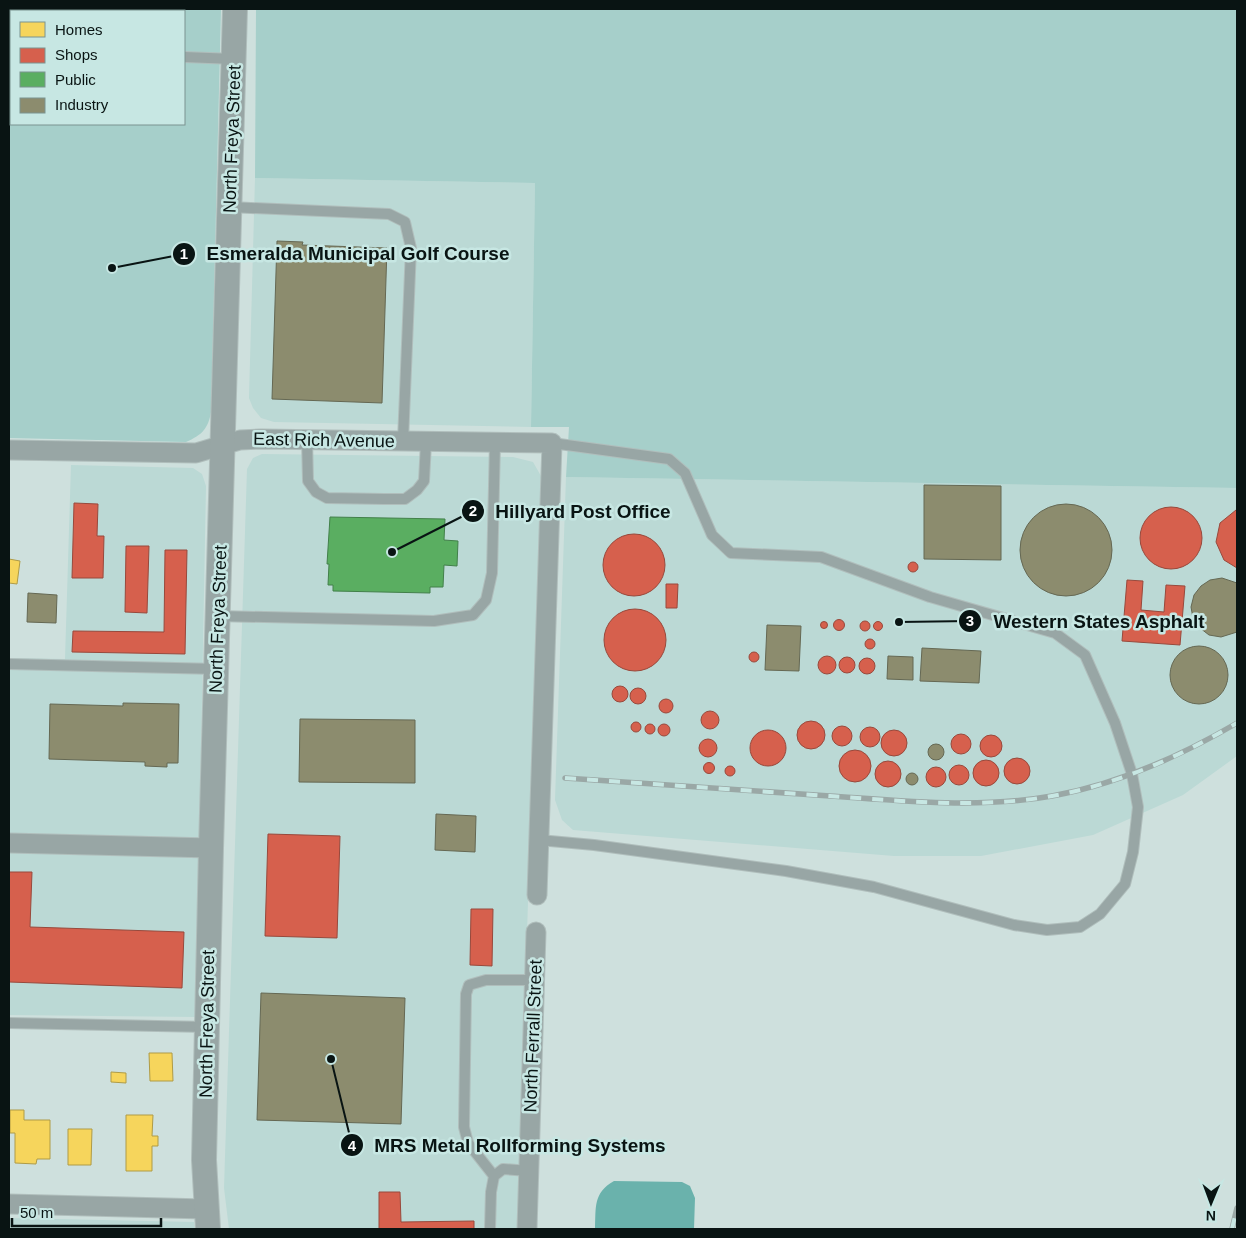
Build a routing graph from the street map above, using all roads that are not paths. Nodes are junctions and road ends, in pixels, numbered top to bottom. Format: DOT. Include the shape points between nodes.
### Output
graph roads {
  1 [pos="235,9"];
  2 [pos="185,57"];
  3 [pos="234,59"];
  4 [pos="230,207"];
  5 [pos="307,440"];
  6 [pos="403,441"];
  7 [pos="426,442"];
  8 [pos="495,442"];
  9 [pos="552,443"];
  10 [pos="224,446"];
  11 [pos="9,450"];
  12 [pos="218,616"];
  13 [pos="9,664"];
  14 [pos="217,669"];
  15 [pos="539,840"];
  16 [pos="9,843"];
  17 [pos="211,848"];
  18 [pos="537,895"];
  19 [pos="536,932"];
  20 [pos="535,980"];
  21 [pos="9,1023"];
  22 [pos="207,1027"];
  23 [pos="529,1171"];
  24 [pos="494,1176"];
  25 [pos="9,1204"];
  26 [pos="207,1219"];
  27 [pos="490,1229"];
  28 [pos="527,1229"];
  1 -- 3 [label="street, North Freya Street"];
  2 -- 3 [label="lane"];
  3 -- 4 [label="street, North Freya Street"];
  4 -- 6 [label="lane" via="389,214 404,222 411,248"];
  4 -- 10 [label="street, North Freya Street"];
  5 -- 6 [label="street, East Rich Avenue"];
  5 -- 7 [label="lane" via="308,481 316,492 327,498 365,499 405,499 417,490 424,481"];
  5 -- 10 [label="street, East Rich Avenue" via="252,439"];
  6 -- 7 [label="street, East Rich Avenue"];
  7 -- 8 [label="street, East Rich Avenue"];
  8 -- 9 [label="street, East Rich Avenue"];
  8 -- 12 [label="lane" via="492,573 486,600 473,615 434,621"];
  9 -- 15 [label="street"];
  9 -- 15 [label="lane" via="669,459 685,473 712,535 731,553 821,557 930,597 1055,633 1085,655 1115,723 1132,774 1138,807 1133,852 1125,884 1100,914 1080,927 1047,930 1014,925 874,887 786,871"];
  10 -- 11 [label="street, East Rich Avenue" via="196,454"];
  10 -- 12 [label="street, North Freya Street"];
  12 -- 14 [label="street, North Freya Street"];
  13 -- 14 [label="lane"];
  14 -- 17 [label="street, North Freya Street"];
  15 -- 18 [label="street"];
  16 -- 17 [label="street"];
  17 -- 22 [label="street, North Freya Street"];
  19 -- 20 [label="street, North Ferrall Street"];
  20 -- 23 [label="street, North Ferrall Street"];
  20 -- 24 [label="lane" via="486,980 469,985 466,994 464,1127 468,1143"];
  21 -- 22 [label="lane"];
  22 -- 26 [label="street, North Freya Street"];
  23 -- 24 [label="lane" via="503,1169"];
  23 -- 28 [label="street, North Ferrall Street"];
  24 -- 27 [label="lane"];
  25 -- 26 [label="street"];
}
